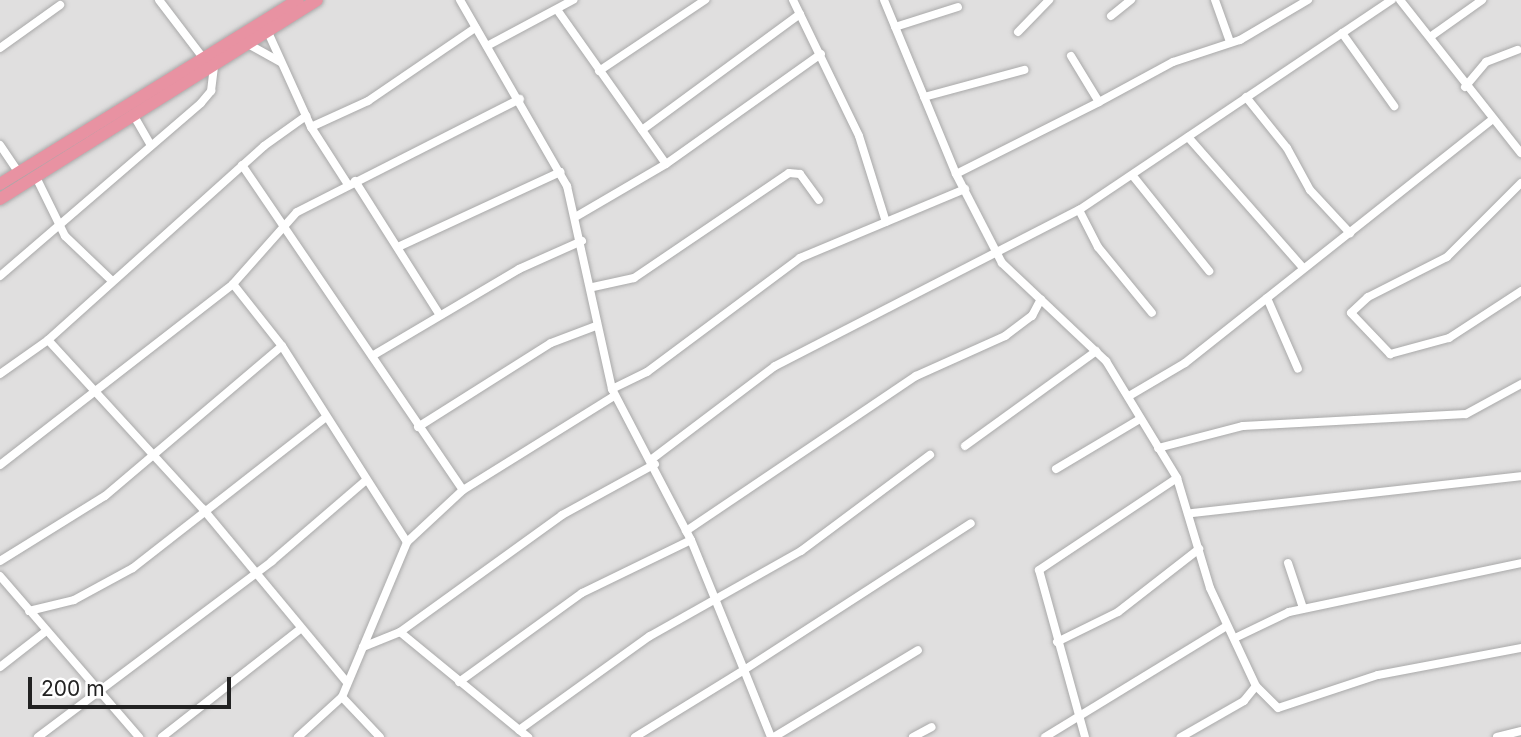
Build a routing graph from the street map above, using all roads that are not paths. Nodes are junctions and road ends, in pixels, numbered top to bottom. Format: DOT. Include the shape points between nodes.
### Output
graph roads {
  1 [pos="159,0"];
  2 [pos="298,0"];
  3 [pos="317,0"];
  4 [pos="460,0"];
  5 [pos="573,0"];
  6 [pos="705,0"];
  7 [pos="793,0"];
  8 [pos="884,0"];
  9 [pos="1048,0"];
  10 [pos="1131,0"];
  11 [pos="1215,0"];
  12 [pos="1308,0"];
  13 [pos="1392,0"];
  14 [pos="1400,0"];
  15 [pos="1482,0"];
  16 [pos="60,5"];
  17 [pos="958,7"];
  18 [pos="558,11"];
  19 [pos="800,14"];
  20 [pos="1111,16"];
  21 [pos="895,27"];
  22 [pos="475,28"];
  23 [pos="267,30"];
  24 [pos="1018,32"];
  25 [pos="1342,33"];
  26 [pos="1430,37"];
  27 [pos="1230,42"];
  28 [pos="248,44"];
  29 [pos="487,46"];
  30 [pos="0,48"];
  31 [pos="1518,50"];
  32 [pos="821,54"];
  33 [pos="1071,56"];
  34 [pos="209,62"];
  35 [pos="280,62"];
  36 [pos="1024,70"];
  37 [pos="598,71"];
  38 [pos="1465,88"];
  39 [pos="924,97"];
  40 [pos="1246,97"];
  41 [pos="520,99"];
  42 [pos="1099,102"];
  43 [pos="1394,106"];
  44 [pos="134,116"];
  45 [pos="306,116"];
  46 [pos="1490,121"];
  47 [pos="311,127"];
  48 [pos="642,130"];
  49 [pos="1188,137"];
  50 [pos="0,145"];
  51 [pos="151,146"];
  52 [pos="1521,153"];
  53 [pos="666,164"];
  54 [pos="242,165"];
  55 [pos="18,172"];
  56 [pos="560,172"];
  57 [pos="956,174"];
  58 [pos="1133,176"];
  59 [pos="36,177"];
  60 [pos="351,182"];
  61 [pos="1521,183"];
  62 [pos="0,184"];
  63 [pos="965,189"];
  64 [pos="0,199"];
  65 [pos="819,200"];
  66 [pos="1079,210"];
  67 [pos="577,216"];
  68 [pos="886,222"];
  69 [pos="286,223"];
  70 [pos="60,226"];
  71 [pos="1350,233"];
  72 [pos="582,241"];
  73 [pos="398,247"];
  74 [pos="995,250"];
  75 [pos="1303,268"];
  76 [pos="1209,271"];
  77 [pos="0,276"];
  78 [pos="111,280"];
  79 [pos="233,284"];
  80 [pos="593,287"];
  81 [pos="1521,291"];
  82 [pos="1267,298"];
  83 [pos="1041,299"];
  84 [pos="1152,313"];
  85 [pos="439,314"];
  86 [pos="596,326"];
  87 [pos="48,340"];
  88 [pos="282,346"];
  89 [pos="1097,351"];
  90 [pos="372,356"];
  91 [pos="1298,369"];
  92 [pos="0,374"];
  93 [pos="1521,384"];
  94 [pos="96,393"];
  95 [pos="613,393"];
  96 [pos="1129,396"];
  97 [pos="326,417"];
  98 [pos="1140,419"];
  99 [pos="418,427"];
  100 [pos="965,446"];
  101 [pos="1158,448"];
  102 [pos="153,454"];
  103 [pos="930,455"];
  104 [pos="653,462"];
  105 [pos="0,465"];
  106 [pos="1056,469"];
  107 [pos="1521,476"];
  108 [pos="1177,478"];
  109 [pos="365,481"];
  110 [pos="463,490"];
  111 [pos="203,509"];
  112 [pos="1192,513"];
  113 [pos="971,523"];
  114 [pos="686,531"];
  115 [pos="691,540"];
  116 [pos="407,542"];
  117 [pos="1199,550"];
  118 [pos="0,561"];
  119 [pos="1289,563"];
  120 [pos="1521,563"];
  121 [pos="252,575"];
  122 [pos="0,576"];
  123 [pos="715,599"];
  124 [pos="1303,608"];
  125 [pos="29,611"];
  126 [pos="1227,626"];
  127 [pos="299,630"];
  128 [pos="46,631"];
  129 [pos="400,632"];
  130 [pos="1237,637"];
  131 [pos="1057,642"];
  132 [pos="363,647"];
  133 [pos="1521,648"];
  134 [pos="918,650"];
  135 [pos="354,659"];
  136 [pos="336,664"];
  137 [pos="0,667"];
  138 [pos="744,670"];
  139 [pos="346,681"];
  140 [pos="459,682"];
  141 [pos="1256,686"];
  142 [pos="95,690"];
  143 [pos="342,697"];
  144 [pos="1078,713"];
  145 [pos="932,727"];
  146 [pos="519,730"];
  147 [pos="1521,731"];
  148 [pos="38,737"];
  149 [pos="139,737"];
  150 [pos="162,737"];
  151 [pos="298,737"];
  152 [pos="380,737"];
  153 [pos="527,737"];
  154 [pos="635,737"];
  155 [pos="772,737"];
  156 [pos="913,737"];
  157 [pos="1045,737"];
  158 [pos="1085,737"];
  159 [pos="1181,737"];
  160 [pos="1496,737"];
  1 -- 34 [label="street"];
  2 -- 34 [label="highway"];
  3 -- 23 [label="highway"];
  4 -- 22 [label="street"];
  5 -- 18 [label="street"];
  6 -- 37 [label="street"];
  7 -- 19 [label="street"];
  8 -- 21 [label="street"];
  9 -- 24 [label="street"];
  10 -- 20 [label="street"];
  11 -- 27 [label="street"];
  12 -- 27 [label="street"];
  13 -- 25 [label="street"];
  14 -- 26 [label="street"];
  15 -- 26 [label="street"];
  16 -- 30 [label="street"];
  17 -- 21 [label="street"];
  18 -- 29 [label="street"];
  18 -- 37 [label="street"];
  19 -- 32 [label="street"];
  19 -- 48 [label="street"];
  21 -- 39 [label="street"];
  22 -- 29 [label="street"];
  22 -- 47 [label="street" via="368,101"];
  23 -- 28 [label="highway"];
  23 -- 35 [label="street"];
  25 -- 40 [label="street"];
  25 -- 43 [label="street"];
  26 -- 38 [label="street"];
  27 -- 42 [label="street"];
  28 -- 34 [label="highway"];
  28 -- 35 [label="street"];
  29 -- 41 [label="street"];
  31 -- 38 [label="street" via="1486,62"];
  32 -- 53 [label="street"];
  32 -- 68 [label="street" via="859,136"];
  33 -- 42 [label="street"];
  34 -- 44 [label="highway"];
  34 -- 51 [label="street" via="211,91"];
  34 -- 55 [label="highway"];
  35 -- 45 [label="street"];
  36 -- 39 [label="street"];
  37 -- 48 [label="street"];
  38 -- 46 [label="street"];
  39 -- 57 [label="street"];
  40 -- 49 [label="street"];
  40 -- 71 [label="street" via="1287,148 1310,190"];
  41 -- 56 [label="street"];
  41 -- 60 [label="street"];
  42 -- 57 [label="street"];
  44 -- 51 [label="street"];
  44 -- 59 [label="highway"];
  45 -- 47 [label="street"];
  45 -- 54 [label="street"];
  46 -- 52 [label="street"];
  46 -- 71 [label="street"];
  47 -- 60 [label="street"];
  48 -- 53 [label="street"];
  49 -- 58 [label="street"];
  49 -- 75 [label="street"];
  50 -- 55 [label="street"];
  51 -- 70 [label="street"];
  53 -- 67 [label="street"];
  54 -- 69 [label="street"];
  54 -- 78 [label="street"];
  55 -- 62 [label="highway"];
  56 -- 67 [label="street"];
  56 -- 73 [label="street"];
  57 -- 63 [label="street"];
  58 -- 66 [label="street"];
  58 -- 76 [label="street"];
  59 -- 64 [label="highway"];
  59 -- 70 [label="street"];
  60 -- 69 [label="street"];
  60 -- 73 [label="street"];
  61 -- 81 [label="street" via="1447,257 1368,297 1351,313 1390,354 1449,338"];
  63 -- 68 [label="street"];
  63 -- 74 [label="street"];
  65 -- 80 [label="street" via="800,174 789,173 726,209 634,278"];
  66 -- 74 [label="street"];
  66 -- 84 [label="street" via="1098,247"];
  67 -- 72 [label="street"];
  68 -- 95 [label="street" via="800,258"];
  69 -- 79 [label="street"];
  69 -- 90 [label="street"];
  70 -- 77 [label="street"];
  70 -- 78 [label="street" via="76,251"];
  71 -- 75 [label="street"];
  72 -- 80 [label="street"];
  72 -- 85 [label="street"];
  73 -- 85 [label="street"];
  74 -- 83 [label="street"];
  74 -- 104 [label="street" via="935,287 848,325 775,366"];
  75 -- 82 [label="street"];
  78 -- 87 [label="street"];
  79 -- 88 [label="street"];
  79 -- 94 [label="street"];
  80 -- 86 [label="street"];
  82 -- 91 [label="street"];
  82 -- 96 [label="street" via="1185,363"];
  83 -- 89 [label="street"];
  83 -- 114 [label="street" via="1032,316 1005,336 916,376"];
  85 -- 90 [label="street"];
  86 -- 95 [label="street"];
  86 -- 99 [label="street" via="551,343"];
  87 -- 92 [label="street"];
  87 -- 94 [label="street"];
  88 -- 97 [label="street"];
  88 -- 102 [label="street"];
  89 -- 96 [label="street"];
  89 -- 100 [label="street"];
  90 -- 99 [label="street"];
  93 -- 101 [label="street" via="1466,414 1243,426"];
  94 -- 102 [label="street"];
  94 -- 105 [label="street"];
  95 -- 104 [label="street"];
  95 -- 110 [label="street"];
  96 -- 98 [label="street"];
  97 -- 109 [label="street"];
  97 -- 111 [label="street"];
  98 -- 101 [label="street"];
  98 -- 106 [label="street"];
  99 -- 110 [label="street"];
  101 -- 108 [label="street"];
  102 -- 111 [label="street"];
  102 -- 118 [label="street" via="89,507"];
  103 -- 123 [label="street" via="801,551"];
  104 -- 114 [label="street"];
  104 -- 129 [label="street" via="562,515"];
  107 -- 112 [label="street"];
  108 -- 112 [label="street"];
  108 -- 131 [label="street" via="1039,570"];
  109 -- 116 [label="street"];
  109 -- 121 [label="street"];
  110 -- 116 [label="street"];
  111 -- 121 [label="street"];
  111 -- 125 [label="street" via="101,588"];
  112 -- 117 [label="street"];
  113 -- 138 [label="street"];
  114 -- 115 [label="street"];
  115 -- 123 [label="street"];
  115 -- 140 [label="street" via="582,593"];
  116 -- 132 [label="street"];
  117 -- 126 [label="street"];
  117 -- 131 [label="street" via="1118,612"];
  119 -- 124 [label="street"];
  120 -- 124 [label="street"];
  121 -- 127 [label="street"];
  121 -- 142 [label="street"];
  122 -- 125 [label="street"];
  123 -- 138 [label="street"];
  123 -- 146 [label="street" via="546,704"];
  124 -- 130 [label="street"];
  125 -- 128 [label="street"];
  126 -- 130 [label="street"];
  126 -- 144 [label="street"];
  127 -- 136 [label="street"];
  127 -- 150 [label="street"];
  128 -- 137 [label="street"];
  128 -- 142 [label="street"];
  129 -- 132 [label="street"];
  129 -- 140 [label="street"];
  130 -- 141 [label="street"];
  131 -- 144 [label="street"];
  132 -- 135 [label="street"];
  133 -- 141 [label="street" via="1378,675 1278,708"];
  134 -- 155 [label="street"];
  135 -- 136 [label="street"];
  135 -- 139 [label="street"];
  136 -- 139 [label="street"];
  138 -- 154 [label="street"];
  138 -- 155 [label="street"];
  139 -- 143 [label="street"];
  140 -- 146 [label="street"];
  141 -- 159 [label="street" via="1244,701"];
  142 -- 148 [label="street"];
  142 -- 149 [label="street"];
  143 -- 151 [label="street"];
  143 -- 152 [label="street"];
  144 -- 157 [label="street"];
  144 -- 158 [label="street"];
  145 -- 156 [label="street"];
  146 -- 153 [label="street"];
  147 -- 160 [label="street"];
}
